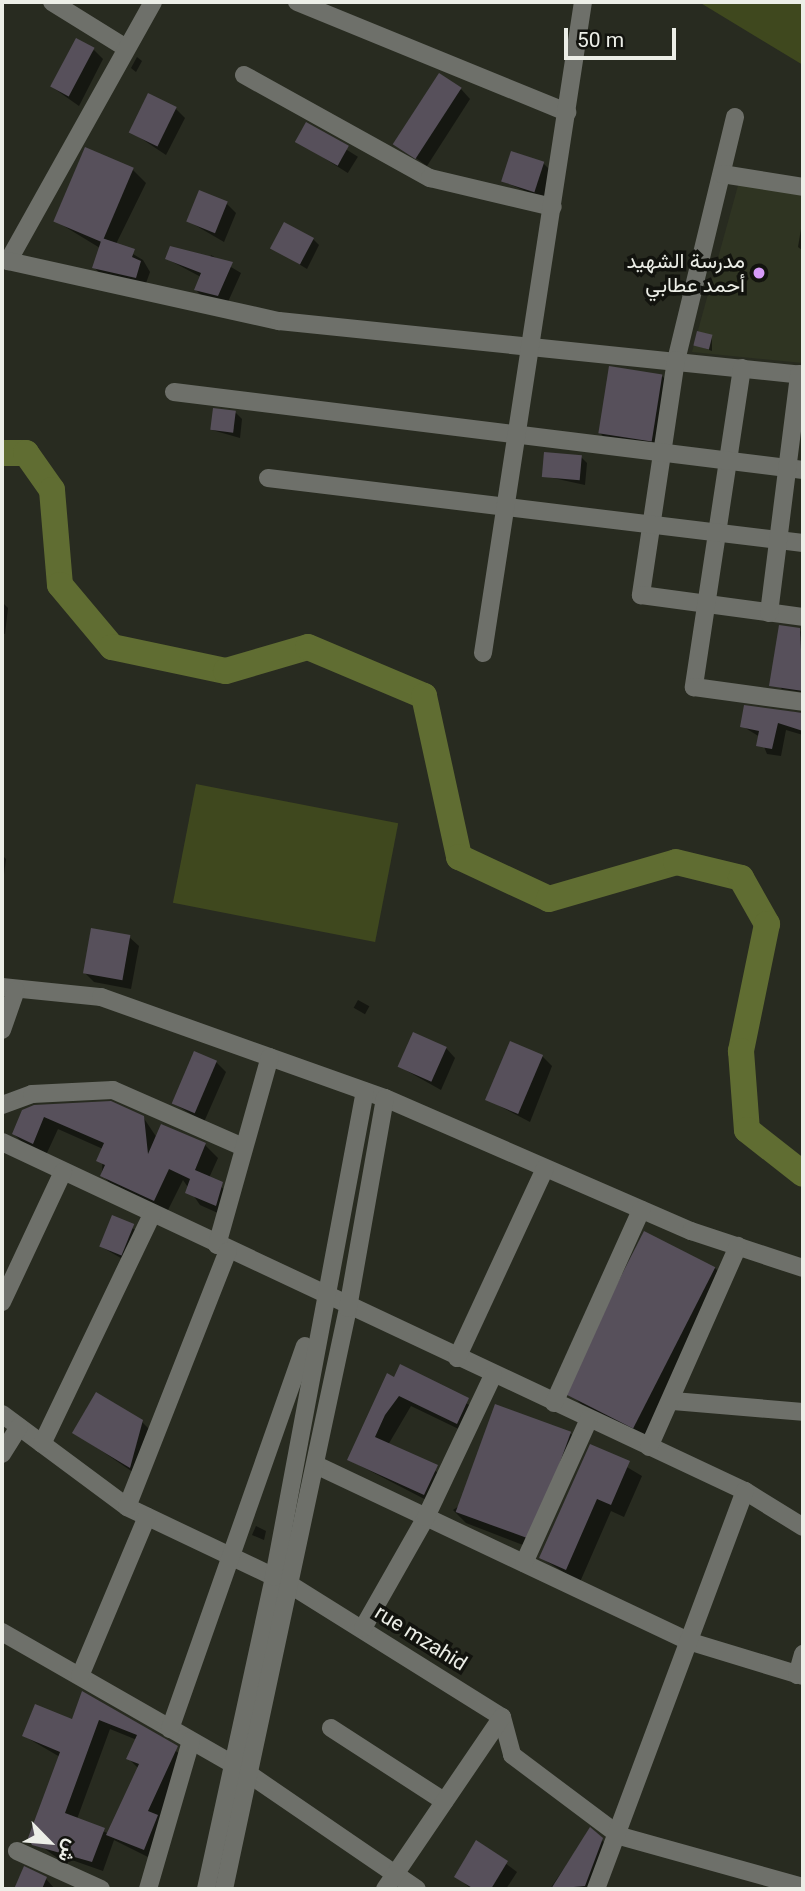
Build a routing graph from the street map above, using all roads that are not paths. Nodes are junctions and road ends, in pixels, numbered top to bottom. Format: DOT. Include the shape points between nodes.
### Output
graph roads {
  1 [pos="52,2"];
  2 [pos="153,2"];
  3 [pos="297,2"];
  4 [pos="583,2"];
  5 [pos="126,48"];
  6 [pos="244,75"];
  7 [pos="567,112"];
  8 [pos="735,117"];
  9 [pos="722,174"];
  10 [pos="803,187"];
  11 [pos="553,207"];
  12 [pos="533,347"];
  13 [pos="676,360"];
  14 [pos="741,368"];
  15 [pos="801,374"];
  16 [pos="174,393"];
  17 [pos="518,435"];
  18 [pos="663,453"];
  19 [pos="727,461"];
  20 [pos="796,469"];
  21 [pos="268,478"];
  22 [pos="507,507"];
  23 [pos="653,523"];
  24 [pos="716,532"];
  25 [pos="779,540"];
  26 [pos="803,543"];
  27 [pos="703,605"];
  28 [pos="769,613"];
  29 [pos="803,617"];
  30 [pos="483,653"];
  31 [pos="803,702"];
  32 [pos="9,988"];
  33 [pos="2,1030"];
  34 [pos="270,1057"];
  35 [pos="365,1091"];
  36 [pos="385,1098"];
  37 [pos="2,1105"];
  38 [pos="2,1142"];
  39 [pos="243,1147"];
  40 [pos="545,1168"];
  41 [pos="63,1172"];
  42 [pos="641,1210"];
  43 [pos="152,1214"];
  44 [pos="738,1246"];
  45 [pos="223,1248"];
  46 [pos="803,1268"];
  47 [pos="323,1296"];
  48 [pos="2,1302"];
  49 [pos="348,1308"];
  50 [pos="457,1358"];
  51 [pos="493,1375"];
  52 [pos="673,1401"];
  53 [pos="554,1403"];
  54 [pos="803,1412"];
  55 [pos="2,1414"];
  56 [pos="589,1419"];
  57 [pos="19,1427"];
  58 [pos="42,1444"];
  59 [pos="649,1447"];
  60 [pos="2,1454"];
  61 [pos="316,1465"];
  62 [pos="745,1491"];
  63 [pos="127,1507"];
  64 [pos="147,1517"];
  65 [pos="426,1517"];
  66 [pos="803,1527"];
  67 [pos="231,1557"];
  68 [pos="524,1563"];
  69 [pos="281,1581"];
  70 [pos="363,1628"];
  71 [pos="2,1632"];
  72 [pos="688,1641"];
  73 [pos="803,1654"];
  74 [pos="80,1676"];
  75 [pos="800,1676"];
  76 [pos="502,1717"];
  77 [pos="331,1728"];
  78 [pos="170,1729"];
  79 [pos="191,1741"];
  80 [pos="229,1763"];
  81 [pos="246,1772"];
  82 [pos="444,1801"];
  83 [pos="620,1836"];
  84 [pos="17,1850"];
  85 [pos="389,1881"];
  86 [pos="803,1887"];
  87 [pos="101,1889"];
  88 [pos="148,1889"];
  89 [pos="206,1889"];
  90 [pos="224,1889"];
  91 [pos="417,1889"];
  92 [pos="596,1889"];
  1 -- 5 [label="street"];
  2 -- 5 [label="street"];
  3 -- 7 [label="street"];
  4 -- 7 [label="street"];
  5 -- 12 [label="street" via="8,261 279,321"];
  6 -- 11 [label="street" via="430,178"];
  7 -- 11 [label="street"];
  8 -- 9 [label="street"];
  9 -- 10 [label="street"];
  9 -- 13 [label="street"];
  11 -- 12 [label="street"];
  12 -- 13 [label="street"];
  12 -- 17 [label="street"];
  13 -- 14 [label="street"];
  13 -- 18 [label="street"];
  14 -- 15 [label="street"];
  14 -- 19 [label="street"];
  15 -- 20 [label="street"];
  16 -- 17 [label="street"];
  17 -- 18 [label="street"];
  17 -- 22 [label="street"];
  18 -- 19 [label="street"];
  18 -- 23 [label="street"];
  19 -- 20 [label="street"];
  19 -- 24 [label="street"];
  20 -- 25 [label="street"];
  21 -- 22 [label="street"];
  22 -- 23 [label="street"];
  22 -- 30 [label="street"];
  23 -- 24 [label="street"];
  23 -- 27 [label="street" via="641,595"];
  24 -- 25 [label="street"];
  24 -- 27 [label="street"];
  25 -- 26 [label="street"];
  25 -- 28 [label="street"];
  27 -- 28 [label="street"];
  27 -- 31 [label="street" via="694,687"];
  28 -- 29 [label="street"];
  32 -- 33 [label="street"];
  32 -- 34 [label="street" via="101,997"];
  34 -- 35 [label="street"];
  34 -- 39 [label="street"];
  35 -- 36 [label="street"];
  35 -- 47 [label="street"];
  36 -- 40 [label="street"];
  36 -- 49 [label="street"];
  37 -- 39 [label="street" via="32,1094 113,1090"];
  38 -- 41 [label="street"];
  39 -- 45 [label="street"];
  40 -- 42 [label="street"];
  40 -- 50 [label="street"];
  41 -- 43 [label="street"];
  41 -- 48 [label="street"];
  42 -- 44 [label="street"];
  42 -- 53 [label="street"];
  43 -- 45 [label="street"];
  43 -- 58 [label="street"];
  44 -- 46 [label="street"];
  44 -- 52 [label="street"];
  45 -- 47 [label="street"];
  45 -- 63 [label="street"];
  47 -- 49 [label="street"];
  47 -- 67 [label="street"];
  47 -- 69 [label="street"];
  49 -- 50 [label="street"];
  49 -- 61 [label="street"];
  50 -- 51 [label="street"];
  51 -- 53 [label="street"];
  51 -- 65 [label="street"];
  52 -- 54 [label="street"];
  52 -- 59 [label="street"];
  53 -- 56 [label="street"];
  55 -- 57 [label="street, rue mzahid"];
  56 -- 59 [label="street"];
  56 -- 68 [label="street"];
  57 -- 58 [label="street, rue mzahid"];
  57 -- 60 [label="street"];
  58 -- 63 [label="street, rue mzahid"];
  59 -- 62 [label="street"];
  61 -- 65 [label="street"];
  61 -- 69 [label="street"];
  62 -- 66 [label="street"];
  62 -- 72 [label="street"];
  63 -- 64 [label="street, rue mzahid"];
  64 -- 67 [label="street, rue mzahid"];
  64 -- 74 [label="street"];
  65 -- 68 [label="street"];
  65 -- 70 [label="street"];
  67 -- 69 [label="street, rue mzahid"];
  67 -- 78 [label="street"];
  68 -- 72 [label="street"];
  69 -- 70 [label="street, rue mzahid"];
  69 -- 80 [label="street"];
  69 -- 81 [label="street"];
  70 -- 76 [label="street, rue mzahid"];
  71 -- 74 [label="street"];
  72 -- 75 [label="street"];
  72 -- 83 [label="street"];
  73 -- 75 [label="street"];
  74 -- 78 [label="street"];
  76 -- 82 [label="street"];
  76 -- 83 [label="street" via="512,1755"];
  77 -- 82 [label="street"];
  78 -- 79 [label="street"];
  79 -- 80 [label="street"];
  79 -- 88 [label="street"];
  80 -- 81 [label="street"];
  80 -- 89 [label="street"];
  81 -- 85 [label="street"];
  81 -- 90 [label="street"];
  82 -- 85 [label="street"];
  83 -- 86 [label="street"];
  83 -- 92 [label="street"];
  84 -- 87 [label="street"];
  85 -- 91 [label="street"];
}
